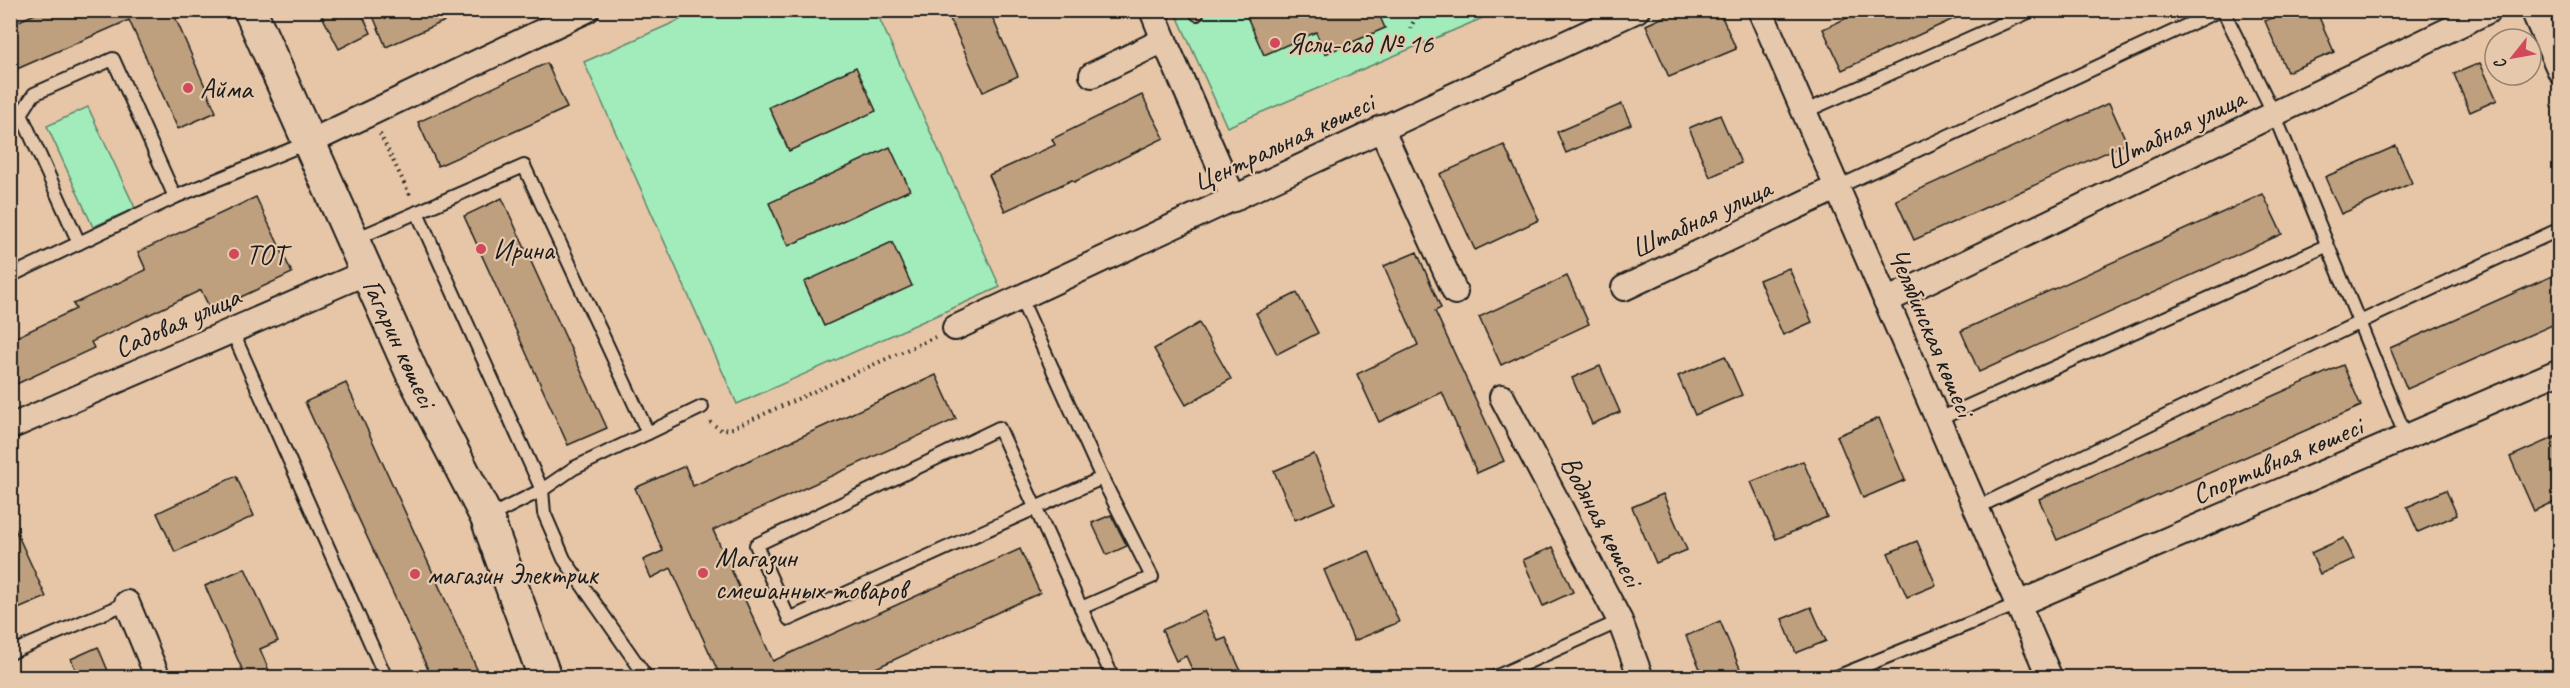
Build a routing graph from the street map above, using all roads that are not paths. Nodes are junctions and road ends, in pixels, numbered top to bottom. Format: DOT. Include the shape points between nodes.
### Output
graph roads {
  1 [pos="250,10"];
  2 [pos="587,10"];
  3 [pos="1152,10"];
  4 [pos="1637,10"];
  5 [pos="1760,10"];
  6 [pos="2033,10"];
  7 [pos="2221,10"];
  8 [pos="2490,10"];
  9 [pos="2533,10"];
  10 [pos="1164,40"];
  11 [pos="2559,71"];
  12 [pos="1092,75"];
  13 [pos="1804,112"];
  14 [pos="2274,114"];
  15 [pos="16,116"];
  16 [pos="1381,128"];
  17 [pos="310,142"];
  18 [pos="1836,188"];
  19 [pos="176,197"];
  20 [pos="1234,199"];
  21 [pos="417,212"];
  22 [pos="2559,229"];
  23 [pos="353,240"];
  24 [pos="79,243"];
  25 [pos="2326,246"];
  26 [pos="367,272"];
  27 [pos="10,276"];
  28 [pos="1623,288"];
  29 [pos="1455,292"];
  30 [pos="1020,297"];
  31 [pos="1886,301"];
  32 [pos="2360,322"];
  33 [pos="955,328"];
  34 [pos="232,331"];
  35 [pos="2559,371"];
  36 [pos="1502,397"];
  37 [pos="702,406"];
  38 [pos="1937,420"];
  39 [pos="10,427"];
  40 [pos="648,433"];
  41 [pos="2406,437"];
  42 [pos="1102,478"];
  43 [pos="542,490"];
  44 [pos="1036,508"];
  45 [pos="1976,508"];
  46 [pos="487,518"];
  47 [pos="127,603"];
  48 [pos="2018,604"];
  49 [pos="1081,608"];
  50 [pos="1620,621"];
  51 [pos="10,653"];
  52 [pos="158,678"];
  53 [pos="386,678"];
  54 [pos="545,678"];
  55 [pos="647,678"];
  56 [pos="1113,678"];
  57 [pos="1493,678"];
  58 [pos="1641,678"];
  59 [pos="1834,678"];
  60 [pos="2050,678"];
  1 -- 17 [label="street, Гагарин көшесі"];
  2 -- 17 [label="street"];
  3 -- 10 [label="street"];
  4 -- 16 [label="street, Центральная көшесі"];
  5 -- 13 [label="street, Челябинская көшесі"];
  6 -- 13 [label="lane"];
  7 -- 14 [label="lane"];
  7 -- 18 [label="lane"];
  8 -- 14 [label="street, Штабная улица"];
  9 -- 11 [label="street"];
  10 -- 12 [label="street"];
  10 -- 20 [label="street"];
  13 -- 18 [label="street, Челябинская көшесі"];
  14 -- 25 [label="lane"];
  14 -- 31 [label="street, Штабная улица"];
  15 -- 19 [label="lane" via="34,94 113,59"];
  15 -- 24 [label="lane"];
  16 -- 20 [label="street, Центральная көшесі"];
  16 -- 29 [label="street"];
  17 -- 19 [label="lane"];
  17 -- 23 [label="street, Гагарин көшесі"];
  18 -- 28 [label="street, Штабная улица"];
  18 -- 31 [label="street, Челябинская көшесі"];
  19 -- 24 [label="lane"];
  20 -- 30 [label="street, Центральная көшесі"];
  21 -- 23 [label="lane"];
  21 -- 40 [label="lane" via="524,166"];
  21 -- 43 [label="lane"];
  22 -- 32 [label="lane"];
  23 -- 26 [label="street, Гагарин көшесі"];
  24 -- 27 [label="lane"];
  25 -- 32 [label="lane"];
  25 -- 38 [label="lane"];
  26 -- 34 [label="street, Садовая улица"];
  26 -- 46 [label="street, Гагарин көшесі" via="412,373"];
  30 -- 33 [label="street, Центральная көшесі"];
  30 -- 42 [label="lane"];
  31 -- 38 [label="street, Челябинская көшесі"];
  32 -- 41 [label="lane"];
  32 -- 45 [label="lane"];
  34 -- 39 [label="street, Садовая улица"];
  34 -- 53 [label="lane"];
  35 -- 41 [label="street, Спортивная көшесі"];
  36 -- 50 [label="street, Водяная көшесі"];
  37 -- 40 [label="lane"];
  38 -- 45 [label="street, Челябинская көшесі"];
  40 -- 43 [label="lane" via="574,468"];
  41 -- 48 [label="street, Спортивная көшесі"];
  42 -- 44 [label="lane"];
  42 -- 49 [label="lane" via="1152,577"];
  43 -- 46 [label="lane"];
  43 -- 55 [label="lane" via="544,513 564,558"];
  44 -- 44 [label="lane" via="789,619 756,545 999,428"];
  44 -- 49 [label="lane"];
  45 -- 48 [label="street, Челябинская көшесі"];
  46 -- 54 [label="street, Гагарин көшесі"];
  47 -- 51 [label="lane"];
  47 -- 52 [label="street"];
  48 -- 59 [label="lane"];
  48 -- 60 [label="street, Челябинская көшесі"];
  49 -- 56 [label="lane"];
  50 -- 57 [label="lane"];
  50 -- 58 [label="street, Водяная көшесі"];
}
